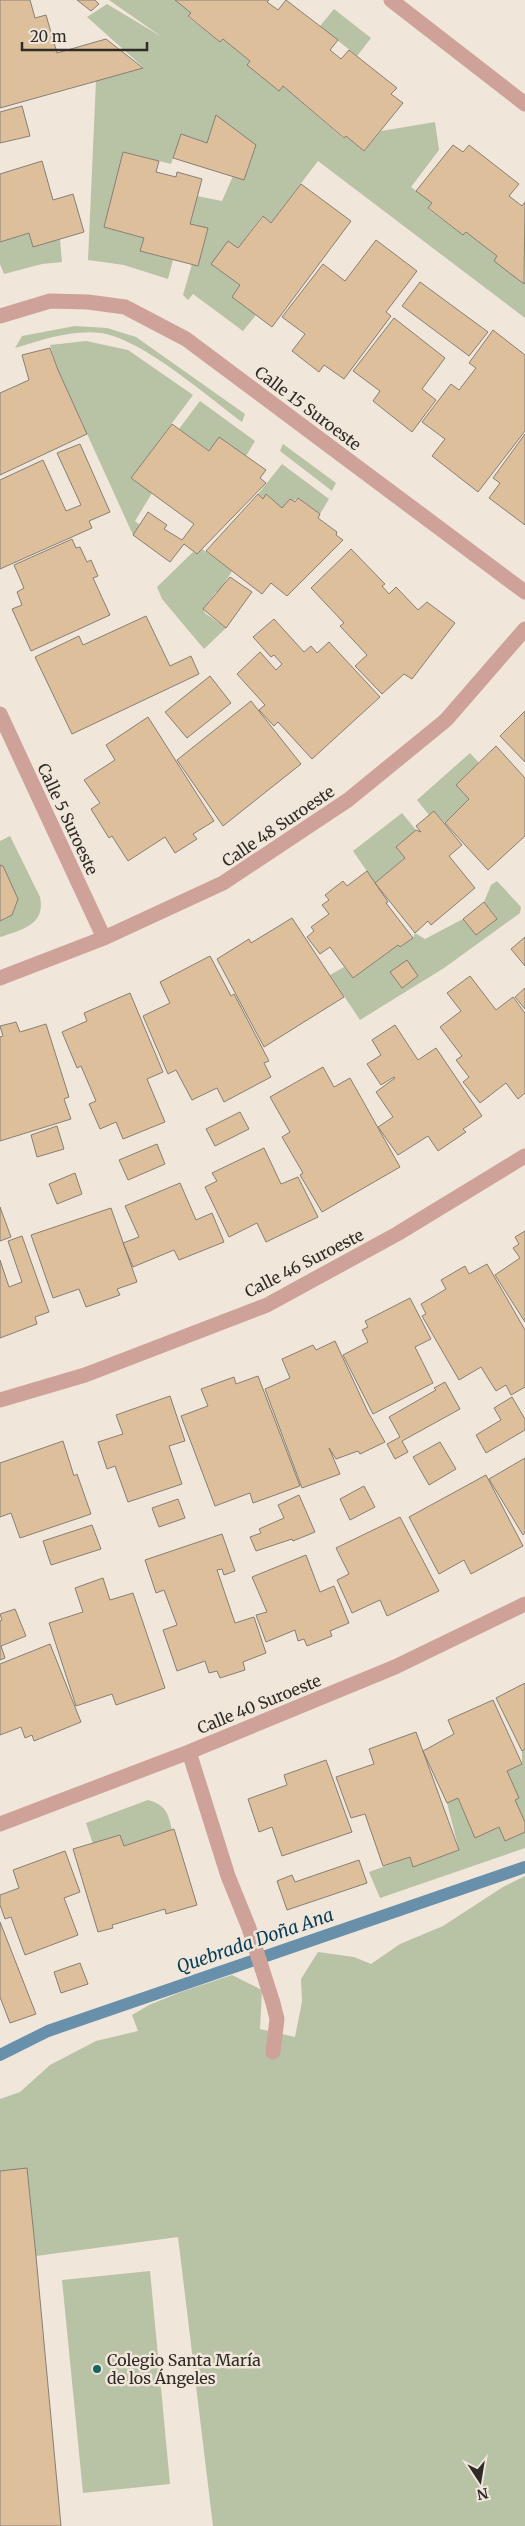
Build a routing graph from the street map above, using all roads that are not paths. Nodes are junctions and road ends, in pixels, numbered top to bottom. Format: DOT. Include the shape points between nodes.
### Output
graph roads {
  1 [pos="391,0"];
  2 [pos="525,104"];
  3 [pos="0,316"];
  4 [pos="525,592"];
  5 [pos="525,629"];
  6 [pos="0,714"];
  7 [pos="104,938"];
  8 [pos="0,978"];
  9 [pos="525,1156"];
  10 [pos="0,1400"];
  11 [pos="525,1604"];
  12 [pos="189,1752"];
  13 [pos="0,1824"];
  14 [pos="273,2052"];
  1 -- 2 [label="street"];
  3 -- 4 [label="street, Calle 15 Suroeste" via="50,301 88,302 125,307 186,339"];
  5 -- 7 [label="street, Calle 48 Suroeste" via="446,720 348,800 224,883"];
  6 -- 7 [label="street, Calle 5 Suroeste"];
  7 -- 8 [label="street, Calle 48 Suroeste"];
  9 -- 10 [label="street, Calle 46 Suroeste" via="397,1234 267,1305 85,1375"];
  11 -- 12 [label="street, Calle 40 Suroeste" via="395,1668"];
  12 -- 13 [label="street, Calle 40 Suroeste"];
  12 -- 14 [label="street" via="277,2020"];
}
